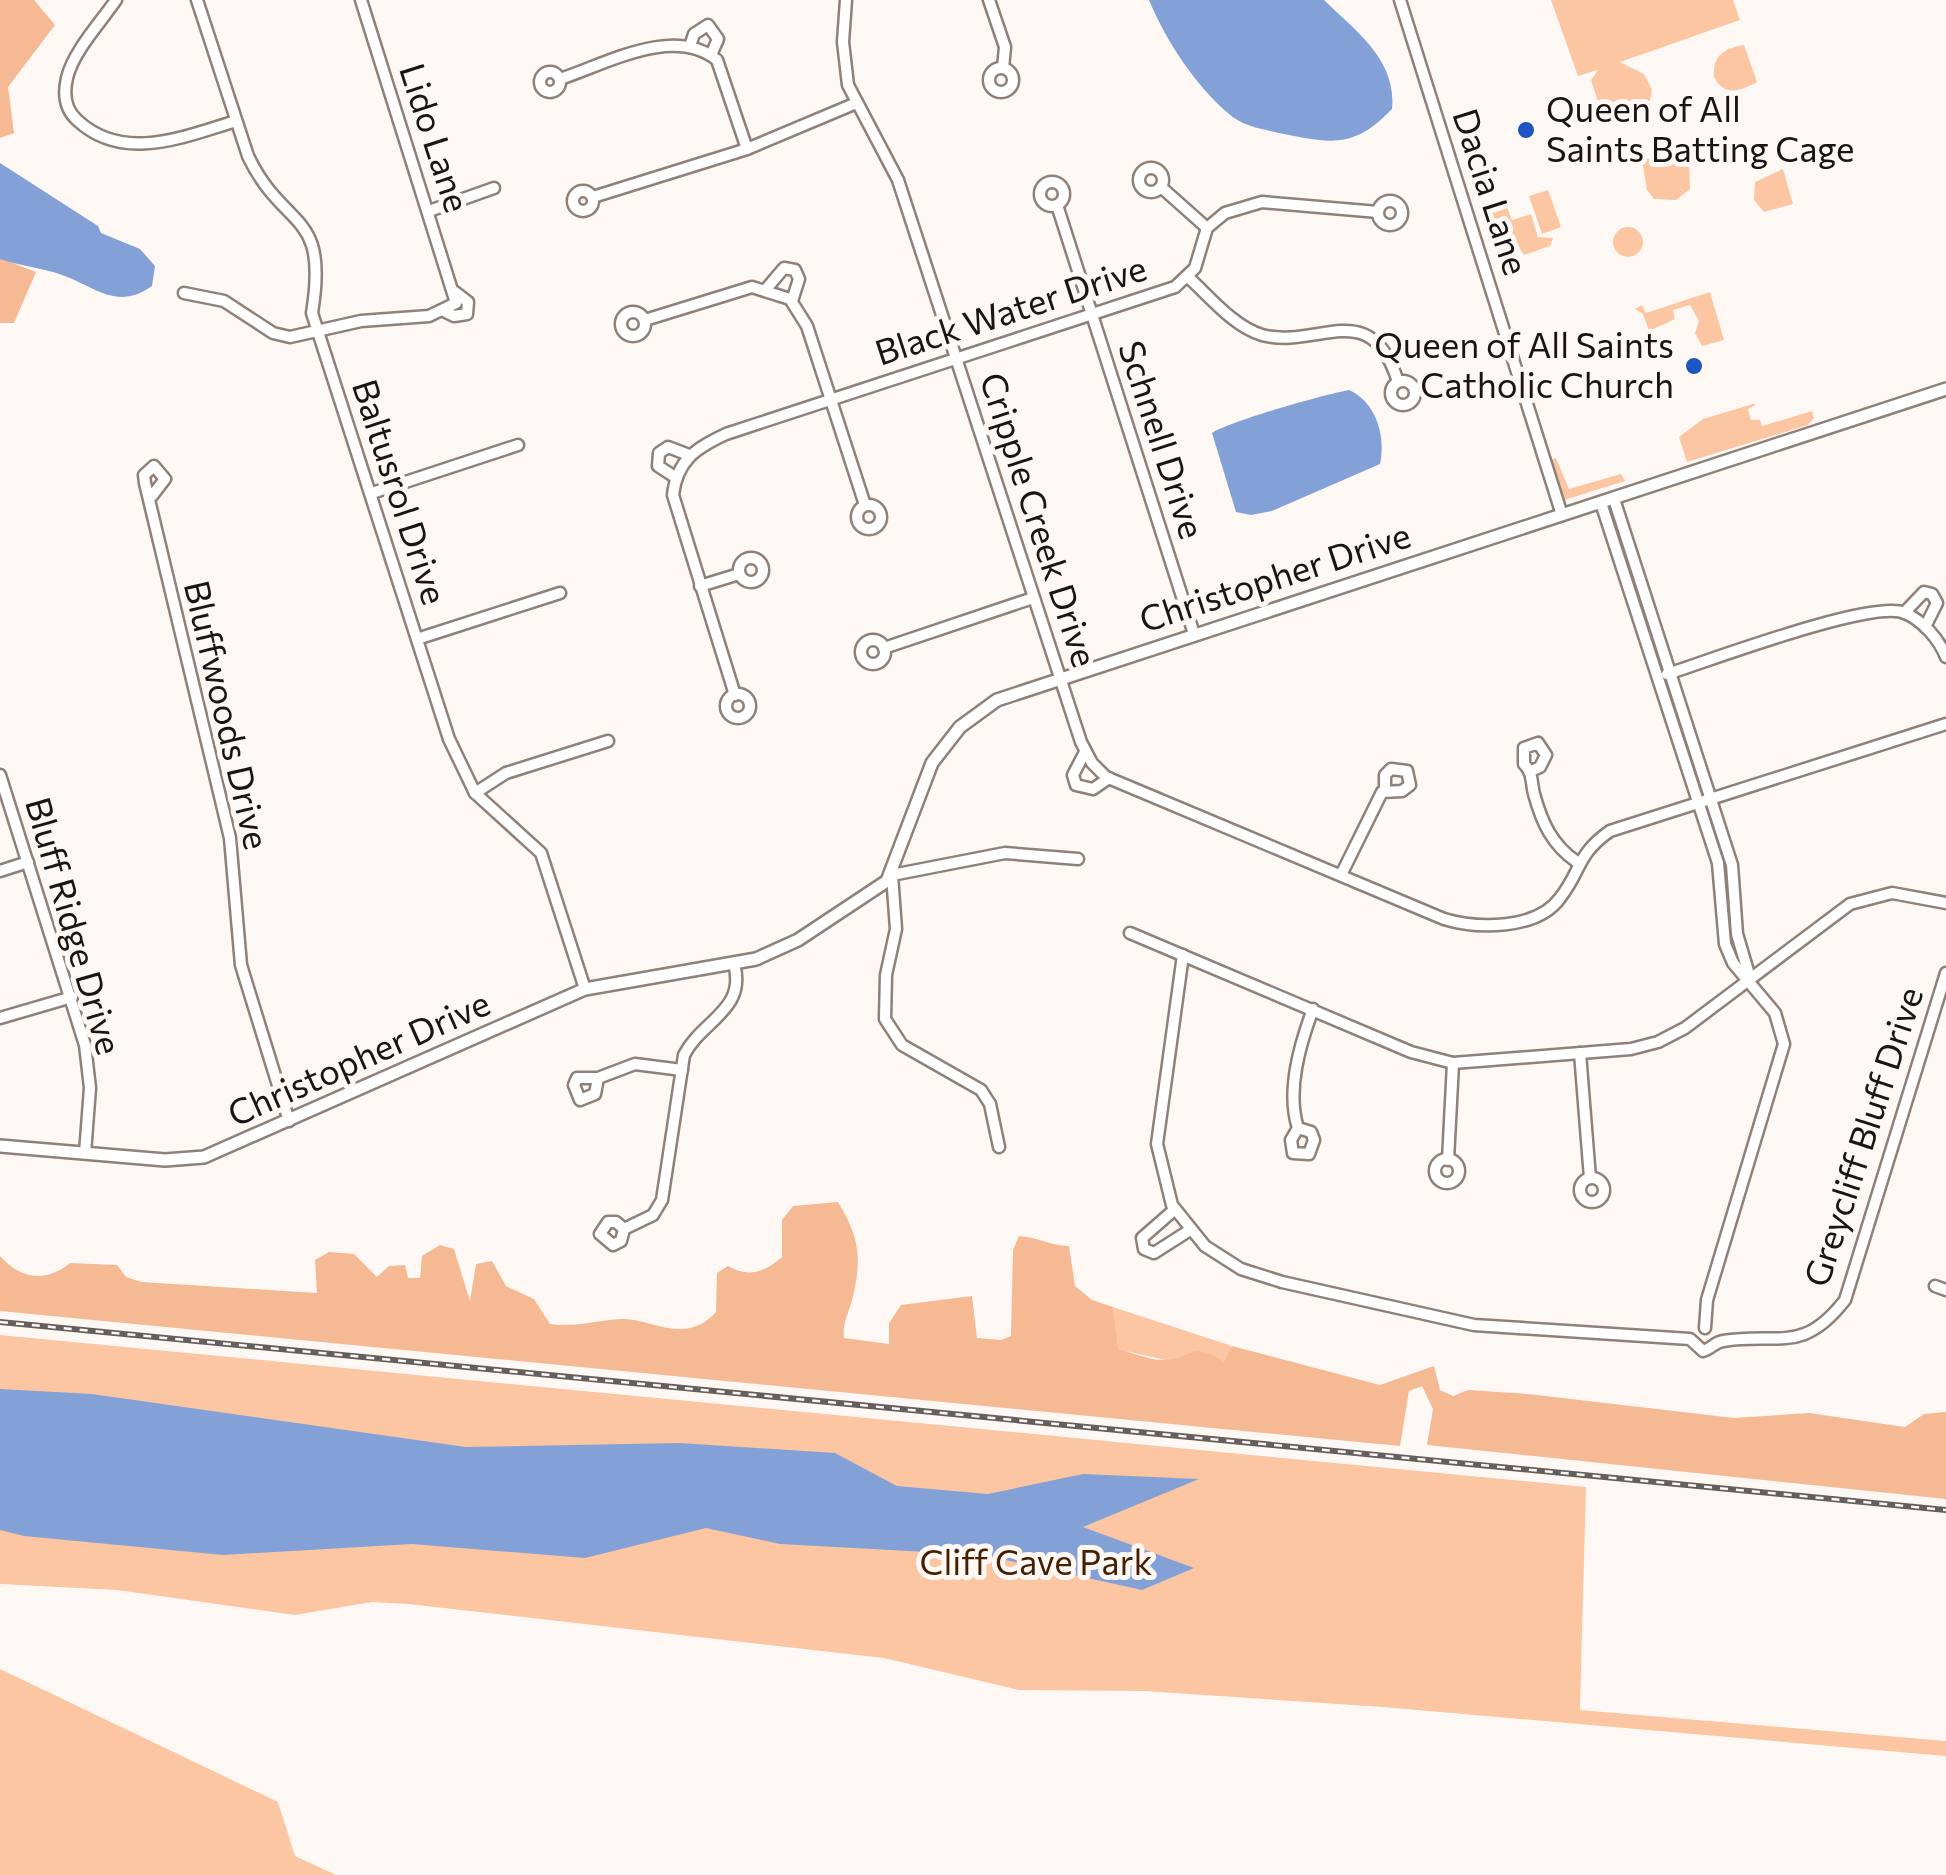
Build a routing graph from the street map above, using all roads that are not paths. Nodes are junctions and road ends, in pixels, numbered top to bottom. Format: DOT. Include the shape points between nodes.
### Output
graph roads {
  1 [pos="116,0"];
  2 [pos="198,0"];
  3 [pos="360,0"];
  4 [pos="846,0"];
  5 [pos="990,0"];
  6 [pos="1400,0"];
  7 [pos="690,46"];
  8 [pos="711,56"];
  9 [pos="1003,68"];
  10 [pos="560,79"];
  11 [pos="854,104"];
  12 [pos="236,121"];
  13 [pos="748,149"];
  14 [pos="1161,187"];
  15 [pos="494,188"];
  16 [pos="593,198"];
  17 [pos="1056,205"];
  18 [pos="429,211"];
  19 [pos="1378,212"];
  20 [pos="1208,228"];
  21 [pos="1188,277"];
  22 [pos="766,288"];
  23 [pos="184,293"];
  24 [pos="792,301"];
  25 [pos="1092,314"];
  26 [pos="644,320"];
  27 [pos="318,331"];
  28 [pos="956,357"];
  29 [pos="1398,382"];
  30 [pos="1946,389"];
  31 [pos="830,398"];
  32 [pos="518,445"];
  33 [pos="689,454"];
  34 [pos="675,477"];
  35 [pos="372,492"];
  36 [pos="152,496"];
  37 [pos="1614,499"];
  38 [pos="1601,504"];
  39 [pos="865,505"];
  40 [pos="1562,515"];
  41 [pos="1629,547"];
  42 [pos="1616,551"];
  43 [pos="1637,570"];
  44 [pos="740,574"];
  45 [pos="1624,574"];
  46 [pos="700,586"];
  47 [pos="560,593"];
  48 [pos="1033,598"];
  49 [pos="1904,613"];
  50 [pos="1925,627"];
  51 [pos="1194,634"];
  52 [pos="417,638"];
  53 [pos="884,648"];
  54 [pos="1946,657"];
  55 [pos="1669,673"];
  56 [pos="1656,677"];
  57 [pos="1060,678"];
  58 [pos="735,695"];
  59 [pos="1946,724"];
  60 [pos="608,741"];
  61 [pos="1085,752"];
  62 [pos="1531,771"];
  63 [pos="0,774"];
  64 [pos="1109,778"];
  65 [pos="1386,789"];
  66 [pos="475,793"];
  67 [pos="1712,800"];
  68 [pos="1698,804"];
  69 [pos="1078,859"];
  70 [pos="28,862"];
  71 [pos="1577,862"];
  72 [pos="0,871"];
  73 [pos="1342,873"];
  74 [pos="892,875"];
  75 [pos="1946,903"];
  76 [pos="1130,933"];
  77 [pos="1183,956"];
  78 [pos="734,964"];
  79 [pos="1946,973"];
  80 [pos="1750,979"];
  81 [pos="585,990"];
  82 [pos="72,998"];
  83 [pos="1313,1009"];
  84 [pos="0,1018"];
  85 [pos="1580,1053"];
  86 [pos="1452,1064"];
  87 [pos="682,1070"];
  88 [pos="598,1078"];
  89 [pos="289,1121"];
  90 [pos="1298,1128"];
  91 [pos="0,1146"];
  92 [pos="998,1147"];
  93 [pos="84,1153"];
  94 [pos="1448,1160"];
  95 [pos="1590,1178"];
  96 [pos="1174,1210"];
  97 [pos="624,1229"];
  98 [pos="1190,1230"];
  99 [pos="1705,1328"];
  100 [pos="1690,1339"];
  101 [pos="1718,1340"];
  1 -- 12 [label="street" via="68,74 69,113 90,133 118,145"];
  2 -- 12 [label="street, Baltusrol Drive"];
  3 -- 18 [label="street, Lido Lane"];
  4 -- 11 [label="street, Cripple Creek Drive" via="843,42"];
  5 -- 9 [label="street" via="1005,47"];
  6 -- 40 [label="street, Dacia Lane"];
  7 -- 8 [label="street"];
  7 -- 8 [label="street" via="708,25 718,39"];
  7 -- 10 [label="street" via="666,45"];
  8 -- 13 [label="street"];
  11 -- 13 [label="street"];
  11 -- 28 [label="street, Cripple Creek Drive" via="898,180"];
  12 -- 27 [label="street, Baltusrol Drive" via="258,178 316,246 312,313"];
  13 -- 16 [label="street"];
  14 -- 20 [label="street"];
  15 -- 18 [label="street"];
  17 -- 25 [label="street, Schnell Drive"];
  18 -- 27 [label="street, Lido Lane" via="456,298 444,311"];
  19 -- 20 [label="street" via="1262,202 1225,213"];
  20 -- 21 [label="street, Black Water Drive"];
  21 -- 25 [label="street, Black Water Drive"];
  21 -- 29 [label="street" via="1262,335 1294,340 1335,328 1364,336 1386,355"];
  22 -- 24 [label="street"];
  22 -- 24 [label="street" via="784,268 795,270"];
  22 -- 26 [label="street" via="752,286"];
  23 -- 27 [label="street" via="224,300 290,338"];
  24 -- 31 [label="street"];
  25 -- 28 [label="street, Black Water Drive"];
  25 -- 51 [label="street, Schnell Drive"];
  27 -- 35 [label="street, Baltusrol Drive"];
  28 -- 31 [label="street, Black Water Drive"];
  28 -- 48 [label="street, Cripple Creek Drive"];
  30 -- 37 [label="street, Christopher Drive"];
  31 -- 33 [label="street, Black Water Drive"];
  31 -- 39 [label="street"];
  32 -- 35 [label="street"];
  33 -- 34 [label="street"];
  33 -- 34 [label="street, Black Water Drive" via="668,448 659,454 658,466"];
  34 -- 46 [label="street, Black Water Drive" via="679,523"];
  35 -- 52 [label="street, Baltusrol Drive"];
  36 -- 89 [label="street, Bluffwoods Drive" via="230,838 241,965"];
  37 -- 38 [label="street, Christopher Drive"];
  37 -- 41 [label="street"];
  38 -- 40 [label="street, Christopher Drive"];
  38 -- 42 [label="street"];
  40 -- 51 [label="street, Christopher Drive"];
  41 -- 42 [label="street"];
  41 -- 43 [label="street"];
  42 -- 45 [label="street"];
  43 -- 45 [label="street"];
  43 -- 55 [label="street"];
  44 -- 46 [label="street"];
  45 -- 56 [label="street"];
  46 -- 58 [label="street, Black Water Drive"];
  47 -- 52 [label="street"];
  48 -- 53 [label="street"];
  48 -- 57 [label="street, Cripple Creek Drive"];
  49 -- 50 [label="street"];
  49 -- 50 [label="street" via="1924,592 1932,594 1937,603"];
  49 -- 55 [label="street" via="1864,611"];
  50 -- 54 [label="street"];
  51 -- 57 [label="street, Christopher Drive"];
  52 -- 66 [label="street, Baltusrol Drive" via="449,738"];
  55 -- 56 [label="street"];
  55 -- 67 [label="street"];
  56 -- 68 [label="street"];
  57 -- 61 [label="street, Cripple Creek Drive"];
  57 -- 74 [label="street, Christopher Drive" via="996,700 949,738 924,779"];
  59 -- 67 [label="street, Cripple Creek Drive"];
  60 -- 66 [label="street" via="506,773"];
  61 -- 64 [label="street, Cripple Creek Drive"];
  61 -- 64 [label="street, Cripple Creek Drive" via="1073,775 1076,786 1093,789"];
  62 -- 71 [label="street" via="1551,840"];
  63 -- 70 [label="street, Bluff Ridge Drive"];
  64 -- 73 [label="street, Cripple Creek Drive"];
  65 -- 73 [label="street"];
  66 -- 81 [label="street, Baltusrol Drive" via="541,853"];
  67 -- 68 [label="street, Cripple Creek Drive"];
  67 -- 80 [label="street" via="1732,864 1737,934"];
  68 -- 71 [label="street, Cripple Creek Drive" via="1610,831"];
  68 -- 80 [label="street" via="1718,863 1724,944"];
  69 -- 74 [label="street" via="1005,853"];
  70 -- 72 [label="street"];
  70 -- 82 [label="street, Bluff Ridge Drive"];
  71 -- 73 [label="street, Cripple Creek Drive" via="1559,901 1544,913 1467,925"];
  74 -- 78 [label="street, Christopher Drive" via="783,948"];
  74 -- 92 [label="street" via="896,929 885,1019 902,1045 981,1090"];
  75 -- 80 [label="street" via="1910,893 1862,898"];
  76 -- 77 [label="street"];
  77 -- 83 [label="street"];
  77 -- 96 [label="street, Greycliff Bluff Drive" via="1157,1144"];
  78 -- 81 [label="street, Christopher Drive"];
  78 -- 87 [label="street" via="738,984 730,1007 692,1039"];
  79 -- 101 [label="street, Greycliff Bluff Drive" via="1846,1300 1798,1338"];
  80 -- 85 [label="street" via="1658,1042"];
  80 -- 99 [label="street" via="1775,1014 1783,1053"];
  81 -- 89 [label="street, Christopher Drive"];
  82 -- 84 [label="street"];
  82 -- 93 [label="street, Bluff Ridge Drive" via="90,1088"];
  83 -- 86 [label="street"];
  83 -- 90 [label="street" via="1296,1081"];
  85 -- 86 [label="street"];
  85 -- 95 [label="street"];
  86 -- 94 [label="street"];
  87 -- 88 [label="street" via="634,1064"];
  87 -- 97 [label="street" via="662,1200 653,1214"];
  89 -- 93 [label="street, Christopher Drive" via="192,1160"];
  91 -- 93 [label="street, Christopher Drive"];
  96 -- 98 [label="street, Greycliff Bluff Drive"];
  96 -- 98 [label="street" via="1142,1238 1144,1249 1166,1250"];
  98 -- 100 [label="street, Greycliff Bluff Drive" via="1241,1268 1282,1282 1474,1325"];
  99 -- 100 [label="street"];
  99 -- 101 [label="street"];
  100 -- 101 [label="street, Greycliff Bluff Drive" via="1702,1351"];
}
